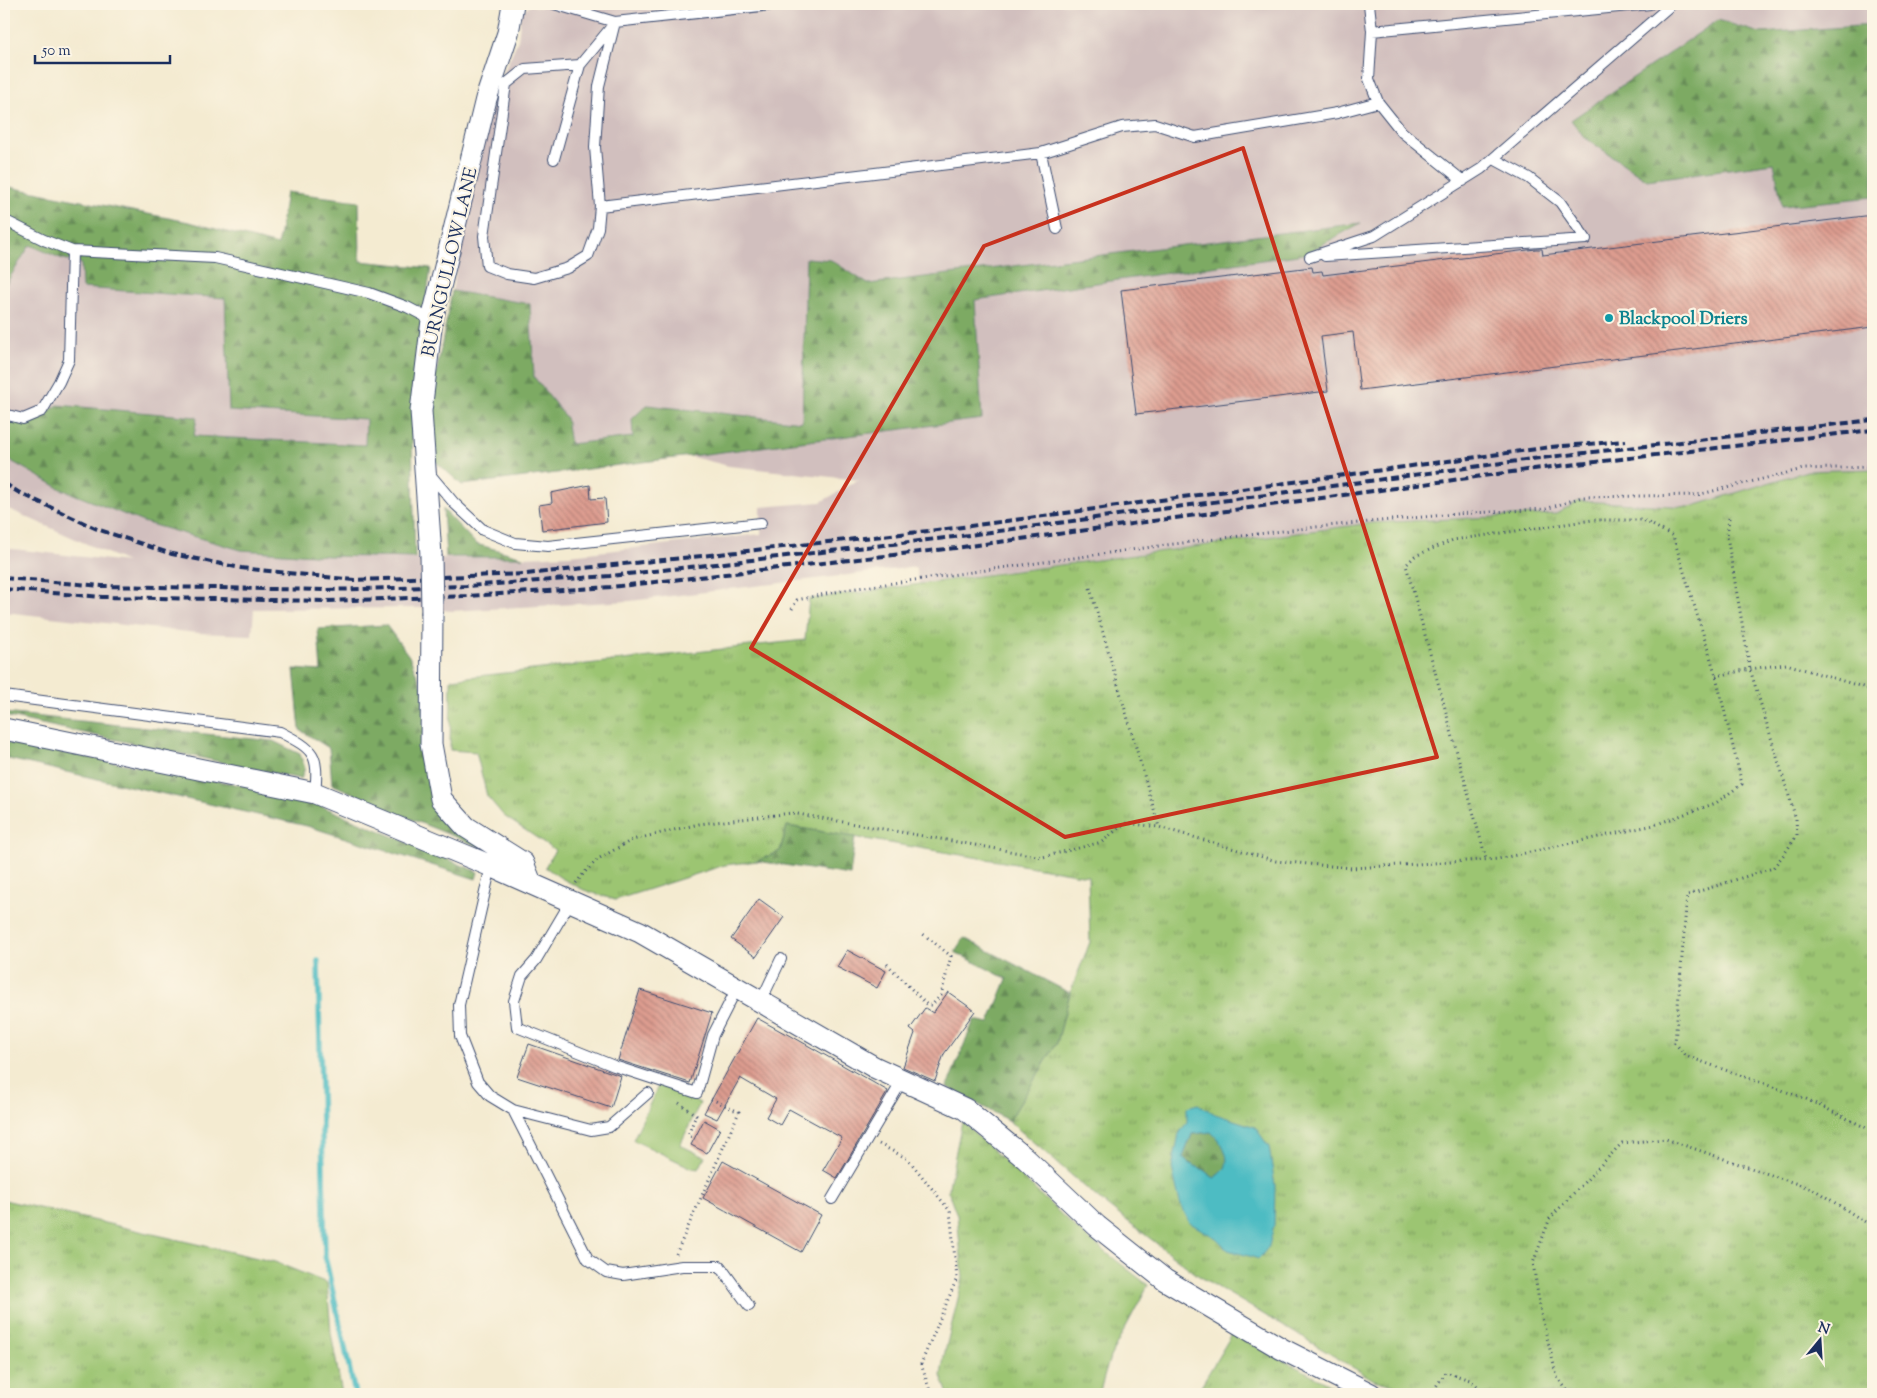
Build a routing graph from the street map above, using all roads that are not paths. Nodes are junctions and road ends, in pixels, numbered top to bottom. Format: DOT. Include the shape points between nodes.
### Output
graph roads {
  1 [pos="513,4"];
  2 [pos="554,4"];
  3 [pos="780,4"];
  4 [pos="1370,4"];
  5 [pos="1650,4"];
  6 [pos="1672,4"];
  7 [pos="615,22"];
  8 [pos="1372,30"];
  9 [pos="580,65"];
  10 [pos="1378,102"];
  11 [pos="1041,152"];
  12 [pos="554,159"];
  13 [pos="1494,159"];
  14 [pos="1463,181"];
  15 [pos="600,206"];
  16 [pos="4,220"];
  17 [pos="1057,229"];
  18 [pos="72,251"];
  19 [pos="432,320"];
  20 [pos="4,414"];
  21 [pos="425,469"];
  22 [pos="761,523"];
  23 [pos="4,696"];
  24 [pos="4,729"];
  25 [pos="315,793"];
  26 [pos="491,866"];
  27 [pos="531,882"];
  28 [pos="565,898"];
  29 [pos="781,959"];
  30 [pos="737,988"];
  31 [pos="761,1001"];
  32 [pos="902,1081"];
  33 [pos="648,1094"];
  34 [pos="513,1110"];
  35 [pos="832,1199"];
  36 [pos="749,1306"];
  37 [pos="1371,1394"];
  1 -- 19 [label="street, BURNGULLOW LANE" via="508,33 486,99"];
  2 -- 7 [label="lane"];
  3 -- 7 [label="lane"];
  4 -- 8 [label="lane"];
  5 -- 8 [label="lane"];
  6 -- 13 [label="lane"];
  7 -- 9 [label="lane"];
  7 -- 15 [label="lane" via="599,95 595,147"];
  8 -- 10 [label="lane" via="1369,79"];
  9 -- 12 [label="lane"];
  9 -- 15 [label="lane" via="525,69 506,84 484,236 487,266 507,274 534,278 568,268 588,256 598,228"];
  10 -- 11 [label="lane" via="1337,113 1195,137 1155,124 1122,127"];
  10 -- 14 [label="lane" via="1402,132"];
  11 -- 15 [label="lane"];
  11 -- 17 [label="lane"];
  13 -- 14 [label="lane"];
  13 -- 14 [label="lane" via="1530,178 1560,202 1586,239 1310,257 1374,236"];
  16 -- 18 [label="lane"];
  18 -- 19 [label="lane" via="215,258 369,293"];
  18 -- 20 [label="lane" via="68,360 59,382 42,411 23,418"];
  19 -- 21 [label="street, BURNGULLOW LANE" via="421,411"];
  21 -- 22 [label="lane" via="483,530 515,542 548,546"];
  21 -- 27 [label="street, BURNGULLOW LANE, bridge" via="431,555 431,744 441,799 466,827 523,863"];
  23 -- 25 [label="lane" via="280,732 300,742 314,756 317,769"];
  24 -- 25 [label="street"];
  25 -- 26 [label="street"];
  26 -- 27 [label="street"];
  26 -- 34 [label="lane" via="458,1005 460,1036 478,1082 490,1096"];
  27 -- 28 [label="street"];
  28 -- 30 [label="street" via="640,932"];
  28 -- 30 [label="lane" via="565,911 536,960 522,976 514,1001 517,1027 614,1066 697,1093 713,1035"];
  29 -- 31 [label="lane"];
  30 -- 31 [label="street"];
  31 -- 32 [label="street"];
  32 -- 35 [label="lane"];
  32 -- 37 [label="street" via="965,1109 1025,1158 1097,1226 1165,1280 1282,1349"];
  33 -- 34 [label="lane" via="610,1127 591,1130"];
  34 -- 36 [label="lane" via="588,1259 606,1272 623,1275 682,1266 720,1266"];
}
